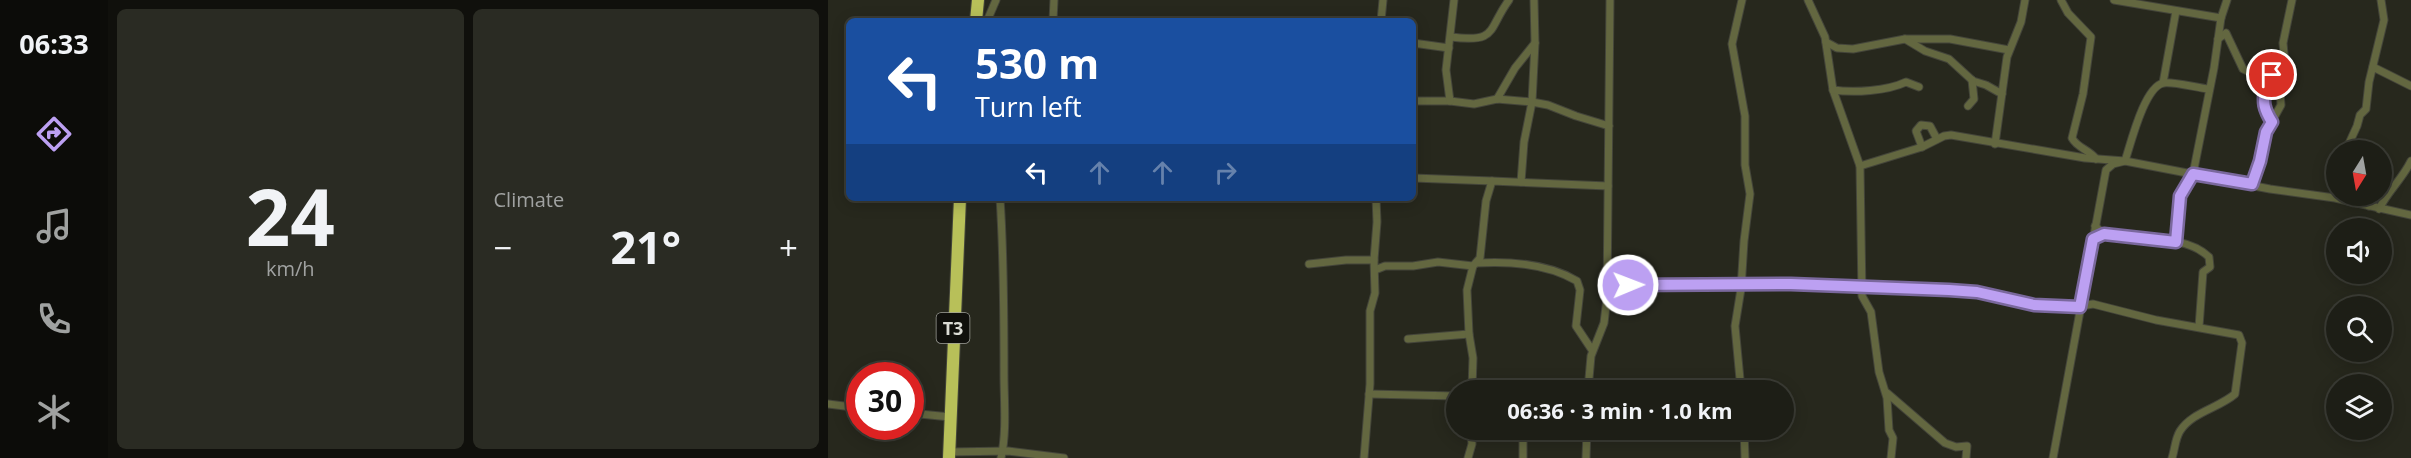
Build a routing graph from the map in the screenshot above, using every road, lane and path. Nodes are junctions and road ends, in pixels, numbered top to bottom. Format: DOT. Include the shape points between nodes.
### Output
graph roads {
  1 [pos="996,0"];
  2 [pos="1054,0"];
  3 [pos="1383,0"];
  4 [pos="1454,0"];
  5 [pos="1509,0"];
  6 [pos="1534,0"];
  7 [pos="1610,0"];
  8 [pos="1742,0"];
  9 [pos="1808,0"];
  10 [pos="2025,0"];
  11 [pos="2061,0"];
  12 [pos="2114,0"];
  13 [pos="2292,0"];
  14 [pos="2381,0"];
  15 [pos="2228,1"];
  16 [pos="2152,3"];
  17 [pos="2176,11"];
  18 [pos="987,18"];
  19 [pos="1053,18"];
  20 [pos="1381,18"];
  21 [pos="2221,18"];
  22 [pos="1450,37"];
  23 [pos="1905,39"];
  24 [pos="2218,39"];
  25 [pos="1827,42"];
  26 [pos="1416,43"];
  27 [pos="1535,43"];
  28 [pos="1449,48"];
  29 [pos="2009,50"];
  30 [pos="2373,67"];
  31 [pos="2282,71"];
  32 [pos="2265,79"];
  33 [pos="1972,80"];
  34 [pos="2163,83"];
  35 [pos="2411,86"];
  36 [pos="1919,87"];
  37 [pos="2209,89"];
  38 [pos="1833,90"];
  39 [pos="2002,94"];
  40 [pos="1497,99"];
  41 [pos="1416,101"];
  42 [pos="1450,101"];
  43 [pos="1532,102"];
  44 [pos="1968,106"];
  45 [pos="2272,122"];
  46 [pos="1609,126"];
  47 [pos="1937,139"];
  48 [pos="2351,140"];
  49 [pos="1995,144"];
  50 [pos="1922,147"];
  51 [pos="2098,159"];
  52 [pos="2125,161"];
  53 [pos="2411,161"];
  54 [pos="1860,166"];
  55 [pos="2106,171"];
  56 [pos="2193,174"];
  57 [pos="1416,178"];
  58 [pos="1492,181"];
  59 [pos="1521,182"];
  60 [pos="2252,184"];
  61 [pos="1608,186"];
  62 [pos="2326,197"];
  63 [pos="960,201"];
  64 [pos="1000,201"];
  65 [pos="1376,201"];
  66 [pos="2369,206"];
  67 [pos="2379,209"];
  68 [pos="2411,215"];
  69 [pos="2096,226"];
  70 [pos="2104,234"];
  71 [pos="2093,239"];
  72 [pos="2176,242"];
  73 [pos="1374,260"];
  74 [pos="1309,264"];
  75 [pos="1474,265"];
  76 [pos="1375,270"];
  77 [pos="1607,285"];
  78 [pos="1741,286"];
  79 [pos="1862,287"];
  80 [pos="2080,307"];
  81 [pos="2199,327"];
  82 [pos="1469,334"];
  83 [pos="1408,339"];
  84 [pos="1592,350"];
  85 [pos="1472,380"];
  86 [pos="1589,380"];
  87 [pos="1740,380"];
  88 [pos="1885,392"];
  89 [pos="1370,394"];
  90 [pos="1446,396"];
  91 [pos="828,404"];
  92 [pos="846,406"];
  93 [pos="924,414"];
  94 [pos="950,417"];
  95 [pos="1472,440"];
  96 [pos="1523,440"];
  97 [pos="1587,440"];
  98 [pos="1744,440"];
  99 [pos="949,455"];
  100 [pos="1002,455"];
  101 [pos="1032,455"];
  102 [pos="1064,458"];
  103 [pos="1364,458"];
  104 [pos="1468,458"];
  105 [pos="1523,458"];
  106 [pos="1586,458"];
  107 [pos="1745,458"];
  108 [pos="1891,458"];
  109 [pos="1966,458"];
  110 [pos="2053,458"];
  111 [pos="2172,458"];
  1 -- 18 [label="street"];
  2 -- 19 [label="street"];
  3 -- 20 [label="street"];
  4 -- 22 [label="street"];
  5 -- 22 [label="street" via="1487,34 1468,39"];
  6 -- 27 [label="street"];
  7 -- 46 [label="street"];
  8 -- 78 [label="street" via="1732,44 1745,116 1745,165 1750,194"];
  9 -- 25 [label="street"];
  10 -- 29 [label="street"];
  11 -- 51 [label="street" via="2091,38 2084,94 2072,138"];
  12 -- 16 [label="street"];
  13 -- 31 [label="street" via="2283,38"];
  14 -- 30 [label="street" via="2384,20"];
  15 -- 21 [label="street"];
  16 -- 17 [label="street"];
  17 -- 21 [label="street"];
  17 -- 34 [label="street"];
  21 -- 24 [label="street"];
  22 -- 28 [label="street"];
  23 -- 25 [label="street" via="1852,49 1837,48"];
  23 -- 29 [label="street" via="1950,39"];
  23 -- 33 [label="street" via="1948,59"];
  24 -- 32 [label="street" via="2226,33 2243,69"];
  24 -- 37 [label="street"];
  25 -- 38 [label="street"];
  26 -- 28 [label="street"];
  27 -- 40 [label="street"];
  27 -- 43 [label="street"];
  28 -- 42 [label="street" via="1445,78"];
  29 -- 39 [label="street"];
  30 -- 35 [label="street"];
  30 -- 48 [label="street" via="2366,109 2360,114"];
  31 -- 32 [label="street"];
  31 -- 45 [label="street" via="2281,105"];
  32 -- 45 [label="street" via="2262,101"];
  33 -- 39 [label="street"];
  33 -- 44 [label="street" via="1974,99"];
  34 -- 37 [label="street"];
  34 -- 52 [label="street" via="2152,89 2145,101"];
  36 -- 38 [label="street" via="1906,82 1872,90"];
  37 -- 56 [label="street"];
  38 -- 54 [label="street"];
  39 -- 49 [label="street"];
  40 -- 42 [label="street" via="1474,104"];
  40 -- 43 [label="street"];
  41 -- 42 [label="street"];
  43 -- 46 [label="street"];
  43 -- 59 [label="street"];
  45 -- 60 [label="street"];
  46 -- 61 [label="street"];
  47 -- 49 [label="street" via="1951,135"];
  47 -- 50 [label="street"];
  47 -- 50 [label="street" via="1929,125 1921,125 1916,131"];
  49 -- 51 [label="street"];
  50 -- 54 [label="street"];
  51 -- 52 [label="street"];
  51 -- 55 [label="street"];
  52 -- 55 [label="street"];
  52 -- 56 [label="street"];
  53 -- 67 [label="street"];
  54 -- 79 [label="street"];
  55 -- 69 [label="street"];
  56 -- 60 [label="street"];
  56 -- 72 [label="street" via="2180,196"];
  57 -- 58 [label="street"];
  58 -- 59 [label="street"];
  58 -- 75 [label="street" via="1479,259"];
  59 -- 61 [label="street"];
  60 -- 62 [label="street"];
  61 -- 77 [label="street"];
  63 -- 94 [label="highway, T3"];
  64 -- 100 [label="street"];
  65 -- 73 [label="street"];
  66 -- 67 [label="street"];
  67 -- 68 [label="street"];
  69 -- 70 [label="street"];
  69 -- 71 [label="street"];
  70 -- 71 [label="street"];
  70 -- 72 [label="street"];
  71 -- 80 [label="street"];
  72 -- 81 [label="street" via="2209,256 2210,267 2203,272"];
  73 -- 74 [label="street"];
  73 -- 76 [label="street"];
  75 -- 76 [label="street" via="1438,262"];
  75 -- 82 [label="street" via="1467,290"];
  75 -- 84 [label="street" via="1539,266 1576,281 1580,290 1576,326"];
  76 -- 89 [label="street" via="1370,312"];
  77 -- 78 [label="street"];
  77 -- 84 [label="street" via="1604,323"];
  78 -- 79 [label="street"];
  78 -- 87 [label="street" via="1735,326"];
  79 -- 80 [label="street" via="1977,292 2034,305"];
  79 -- 88 [label="street" via="1862,296 1871,312"];
  80 -- 81 [label="street" via="2093,304"];
  80 -- 110 [label="street"];
  81 -- 111 [label="street" via="2241,337 2236,392 2183,427"];
  82 -- 83 [label="street"];
  82 -- 85 [label="street"];
  84 -- 86 [label="street"];
  88 -- 108 [label="street" via="1893,438"];
  88 -- 109 [label="street" via="1945,443 1967,446"];
  89 -- 90 [label="street"];
  89 -- 103 [label="street"];
  91 -- 92 [label="street"];
  93 -- 94 [label="street"];
  94 -- 99 [label="highway, T3"];
  95 -- 104 [label="street"];
  96 -- 105 [label="street"];
  97 -- 106 [label="street"];
  98 -- 107 [label="street"];
  99 -- 100 [label="street"];
  100 -- 101 [label="street"];
  101 -- 102 [label="street"];
}
